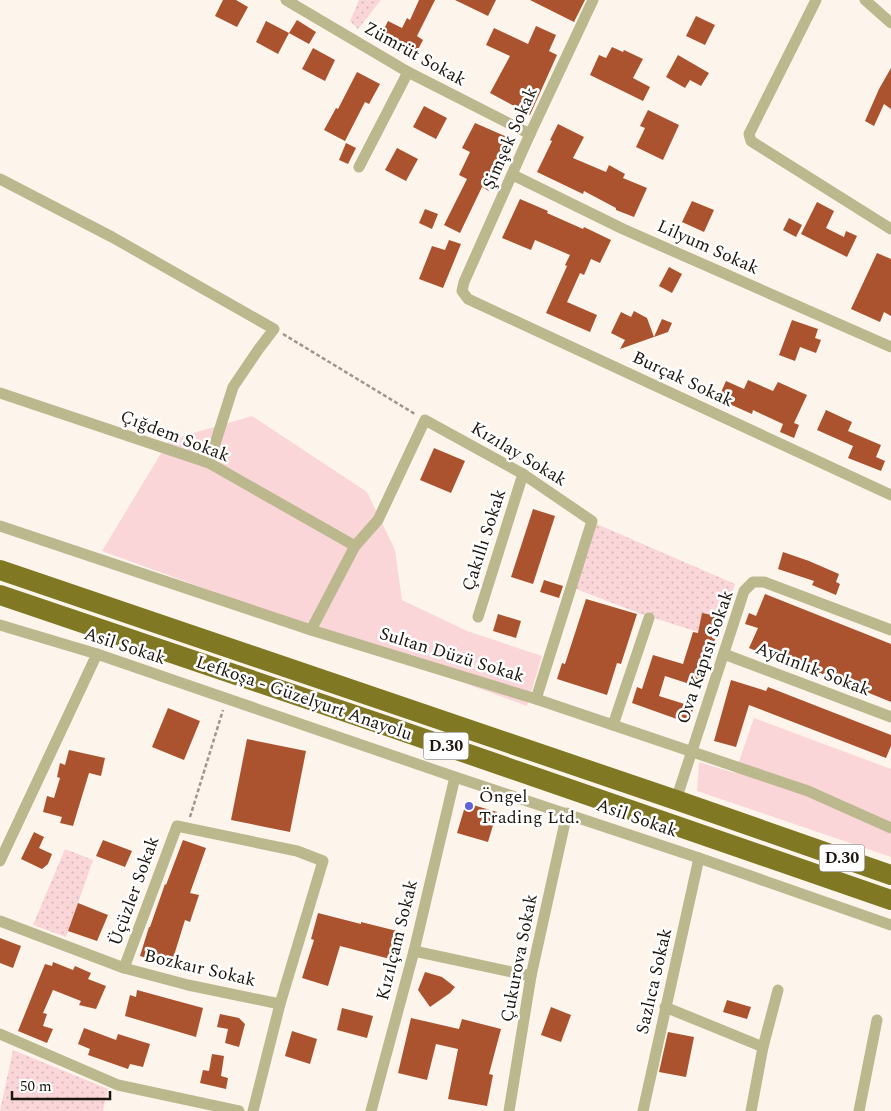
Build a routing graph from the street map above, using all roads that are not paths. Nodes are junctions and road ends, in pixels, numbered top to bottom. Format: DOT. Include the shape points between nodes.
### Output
graph roads {
  1 [pos="286,0"];
  2 [pos="593,0"];
  3 [pos="816,0"];
  4 [pos="865,0"];
  5 [pos="891,23"];
  6 [pos="408,72"];
  7 [pos="530,134"];
  8 [pos="358,167"];
  9 [pos="513,175"];
  10 [pos="0,179"];
  11 [pos="891,229"];
  12 [pos="462,291"];
  13 [pos="891,347"];
  14 [pos="0,393"];
  15 [pos="209,463"];
  16 [pos="523,474"];
  17 [pos="891,495"];
  18 [pos="0,526"];
  19 [pos="355,546"];
  20 [pos="0,570"];
  21 [pos="0,595"];
  22 [pos="478,617"];
  23 [pos="649,618"];
  24 [pos="0,625"];
  25 [pos="311,630"];
  26 [pos="891,630"];
  27 [pos="97,654"];
  28 [pos="724,654"];
  29 [pos="536,700"];
  30 [pos="891,717"];
  31 [pos="613,725"];
  32 [pos="691,752"];
  33 [pos="455,777"];
  34 [pos="676,800"];
  35 [pos="567,813"];
  36 [pos="891,828"];
  37 [pos="699,858"];
  38 [pos="0,861"];
  39 [pos="891,875"];
  40 [pos="891,900"];
  41 [pos="0,921"];
  42 [pos="891,925"];
  43 [pos="414,951"];
  44 [pos="124,968"];
  45 [pos="531,976"];
  46 [pos="778,990"];
  47 [pos="280,1004"];
  48 [pos="665,1007"];
  49 [pos="877,1020"];
  50 [pos="0,1034"];
  51 [pos="763,1047"];
  52 [pos="239,1111"];
  53 [pos="253,1111"];
  54 [pos="371,1111"];
  55 [pos="509,1111"];
  56 [pos="643,1111"];
  57 [pos="751,1111"];
  58 [pos="859,1111"];
  1 -- 6 [label="street, Zümrüt Sokak"];
  2 -- 7 [label="street, Şimşek Sokak"];
  3 -- 11 [label="street" via="749,134 751,141"];
  4 -- 5 [label="street"];
  6 -- 7 [label="street, Zümrüt Sokak"];
  6 -- 8 [label="street"];
  7 -- 9 [label="street, Şimşek Sokak"];
  9 -- 12 [label="street, Şimşek Sokak"];
  9 -- 13 [label="street, Lilyum Sokak" via="624,229"];
  10 -- 15 [label="street" via="274,328 233,387"];
  12 -- 17 [label="street, Burçak Sokak" via="468,299"];
  14 -- 15 [label="street, Çığdem Sokak"];
  15 -- 19 [label="street, Çığdem Sokak"];
  16 -- 19 [label="street, Kızılay Sokak" via="425,420 378,520"];
  16 -- 22 [label="street, Çakıllı Sokak"];
  16 -- 29 [label="street, Kızılay Sokak" via="592,521"];
  18 -- 25 [label="street, Sultan Düzü Sokak"];
  19 -- 25 [label="street"];
  20 -- 34 [label="highway, Lefkoşa - Güzelyurt Anayolu / D.30"];
  21 -- 40 [label="highway, Lefkoşa - Güzelyurt Anayolu / D.30"];
  23 -- 31 [label="street"];
  24 -- 27 [label="street, Asil Sokak"];
  25 -- 29 [label="street, Sultan Düzü Sokak"];
  26 -- 28 [label="street, Ova Kapısı Sokak" via="764,582 753,582 744,591"];
  27 -- 33 [label="street, Asil Sokak"];
  27 -- 38 [label="street"];
  28 -- 30 [label="street, Aydınlık Sokak"];
  28 -- 32 [label="street, Ova Kapısı Sokak"];
  29 -- 31 [label="street, Sultan Düzü Sokak"];
  31 -- 32 [label="street, Sultan Düzü Sokak"];
  32 -- 34 [label="street, Ova Kapısı Sokak"];
  32 -- 36 [label="street, Sultan Düzü Sokak" via="808,791"];
  33 -- 35 [label="street, Asil Sokak"];
  33 -- 43 [label="street, Kızılçam Sokak"];
  34 -- 39 [label="highway, Lefkoşa - Güzelyurt Anayolu / D.30"];
  35 -- 37 [label="street, Asil Sokak"];
  35 -- 45 [label="street, Çukurova Sokak"];
  37 -- 42 [label="street, Asil Sokak"];
  37 -- 48 [label="street, Sazlıca Sokak"];
  41 -- 44 [label="street, Bozkaır Sokak"];
  43 -- 45 [label="street"];
  43 -- 54 [label="street, Kızılçam Sokak"];
  44 -- 47 [label="street, Bozkaır Sokak"];
  44 -- 47 [label="street, Üçüzler Sokak" via="177,826 297,851 323,861"];
  45 -- 55 [label="street, Çukurova Sokak"];
  46 -- 51 [label="street"];
  47 -- 53 [label="street"];
  48 -- 51 [label="street"];
  48 -- 56 [label="street, Sazlıca Sokak"];
  49 -- 58 [label="street"];
  50 -- 52 [label="street" via="118,1085"];
  51 -- 57 [label="street"];
}
